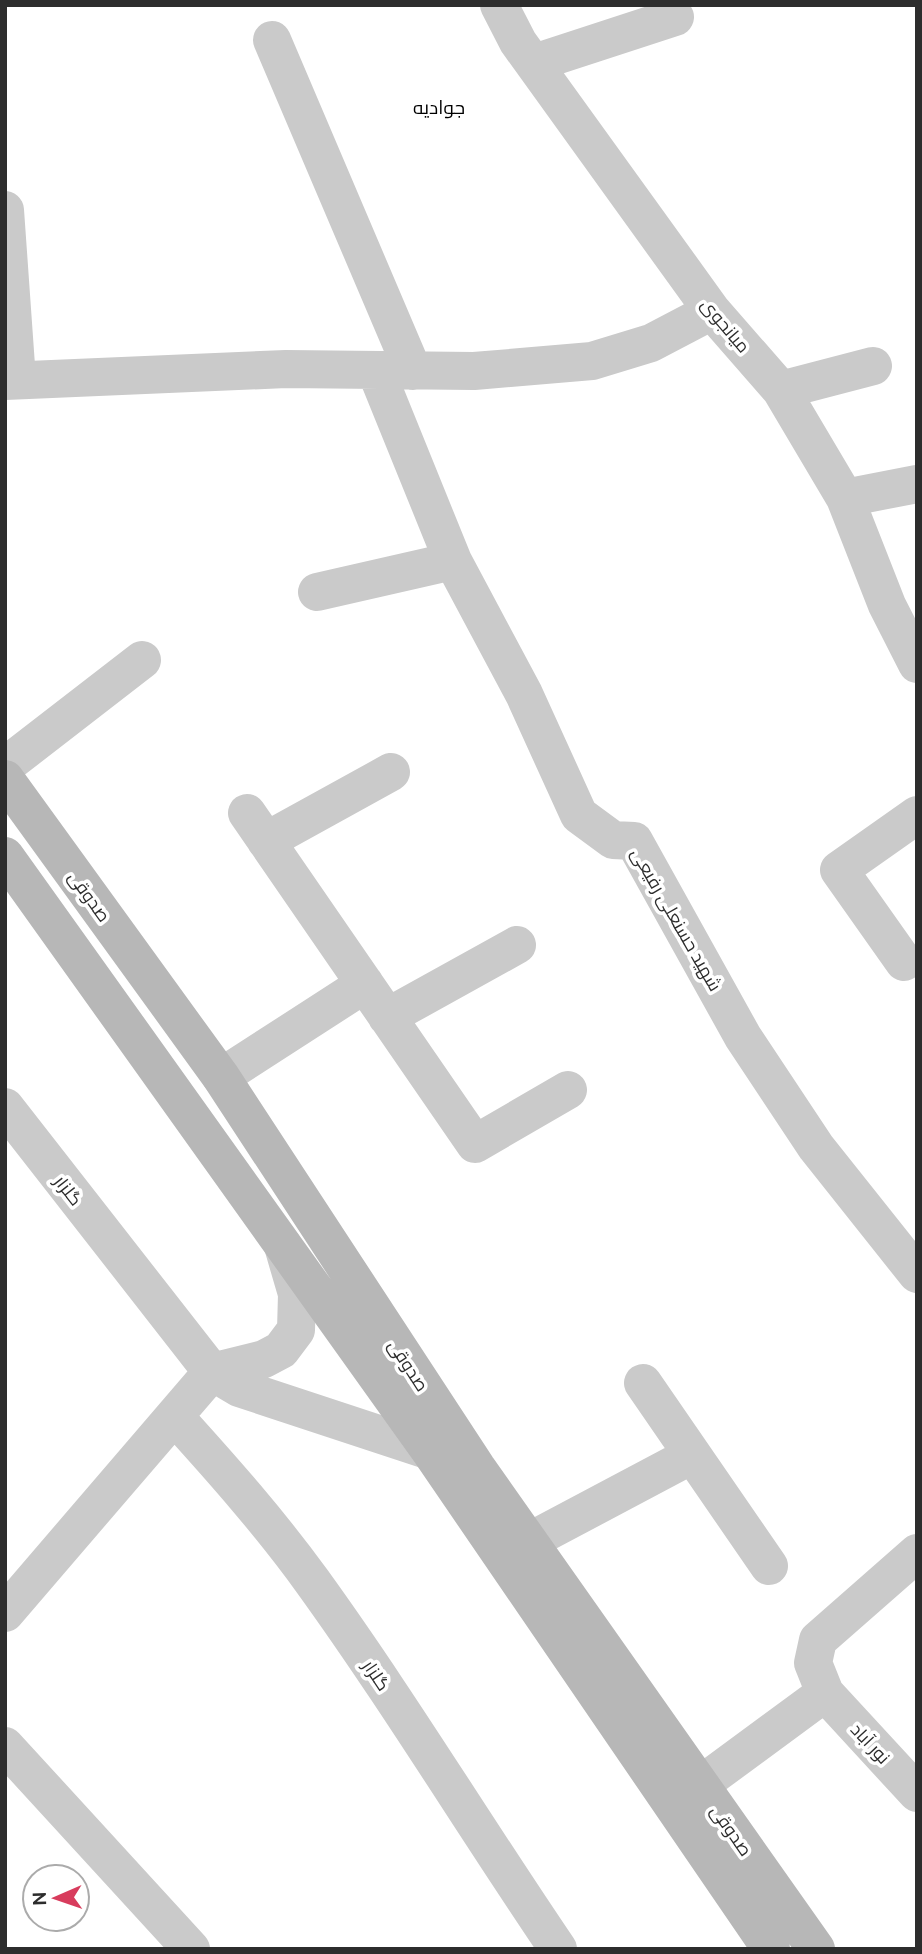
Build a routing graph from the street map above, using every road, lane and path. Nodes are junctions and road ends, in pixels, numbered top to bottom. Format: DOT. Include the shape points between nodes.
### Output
graph roads {
  1 [pos="499,5"];
  2 [pos="675,17"];
  3 [pos="272,40"];
  4 [pos="534,63"];
  5 [pos="5,210"];
  6 [pos="712,311"];
  7 [pos="873,366"];
  8 [pos="376,371"];
  9 [pos="413,371"];
  10 [pos="11,380"];
  11 [pos="781,390"];
  12 [pos="917,484"];
  13 [pos="845,498"];
  14 [pos="453,561"];
  15 [pos="317,593"];
  16 [pos="142,660"];
  17 [pos="917,664"];
  18 [pos="5,766"];
  19 [pos="391,772"];
  20 [pos="5,779"];
  21 [pos="917,815"];
  22 [pos="5,856"];
  23 [pos="517,946"];
  24 [pos="904,962"];
  25 [pos="365,984"];
  26 [pos="387,1017"];
  27 [pos="221,1077"];
  28 [pos="568,1090"];
  29 [pos="5,1107"];
  30 [pos="282,1244"];
  31 [pos="917,1274"];
  32 [pos="212,1372"];
  33 [pos="643,1383"];
  34 [pos="175,1417"];
  35 [pos="430,1451"];
  36 [pos="692,1455"];
  37 [pos="528,1542"];
  38 [pos="917,1553"];
  39 [pos="769,1566"];
  40 [pos="5,1613"];
  41 [pos="825,1693"];
  42 [pos="5,1746"];
  43 [pos="701,1785"];
  44 [pos="917,1794"];
  45 [pos="191,1949"];
  46 [pos="558,1949"];
  47 [pos="771,1949"];
  48 [pos="816,1949"];
  1 -- 4 [label="street, میانجوی"];
  2 -- 4 [label="street"];
  3 -- 9 [label="street"];
  4 -- 6 [label="street, میانجوی"];
  5 -- 10 [label="street"];
  6 -- 9 [label="street" via="651,343 592,361"];
  6 -- 11 [label="street, میانجوی"];
  7 -- 11 [label="street"];
  8 -- 9 [label="street"];
  8 -- 10 [label="street" via="286,369"];
  8 -- 14 [label="street, شهید حسنعلی رفیعی"];
  11 -- 13 [label="street, میانجوی"];
  12 -- 13 [label="street"];
  13 -- 17 [label="street, میانجوی" via="887,605"];
  14 -- 15 [label="street"];
  14 -- 31 [label="street, شهید حسنعلی رفیعی" via="524,694 579,815 612,840 634,841 743,1037 816,1147"];
  16 -- 18 [label="street"];
  19 -- 25 [label="street" via="256,827"];
  20 -- 27 [label="main road, صدوقی"];
  21 -- 24 [label="street" via="839,870"];
  22 -- 30 [label="main road, صدوقی"];
  23 -- 26 [label="street"];
  25 -- 26 [label="street"];
  25 -- 27 [label="street"];
  26 -- 28 [label="street" via="475,1144"];
  27 -- 37 [label="main road, صدوقی"];
  29 -- 32 [label="street, گلزار"];
  30 -- 32 [label="street" via="297,1294 296,1329 281,1350 264,1359"];
  30 -- 35 [label="main road, صدوقی"];
  32 -- 34 [label="street"];
  32 -- 35 [label="street" via="239,1388"];
  33 -- 36 [label="street"];
  34 -- 40 [label="street"];
  34 -- 46 [label="street, گلزار" via="259,1512 311,1580"];
  35 -- 47 [label="main road, صدوقی"];
  36 -- 37 [label="street"];
  36 -- 39 [label="street"];
  37 -- 43 [label="main road, صدوقی"];
  38 -- 41 [label="street" via="818,1640 813,1663"];
  41 -- 43 [label="street"];
  41 -- 44 [label="street, نور آباد"];
  42 -- 45 [label="street"];
  43 -- 48 [label="main road, صدوقی"];
}
